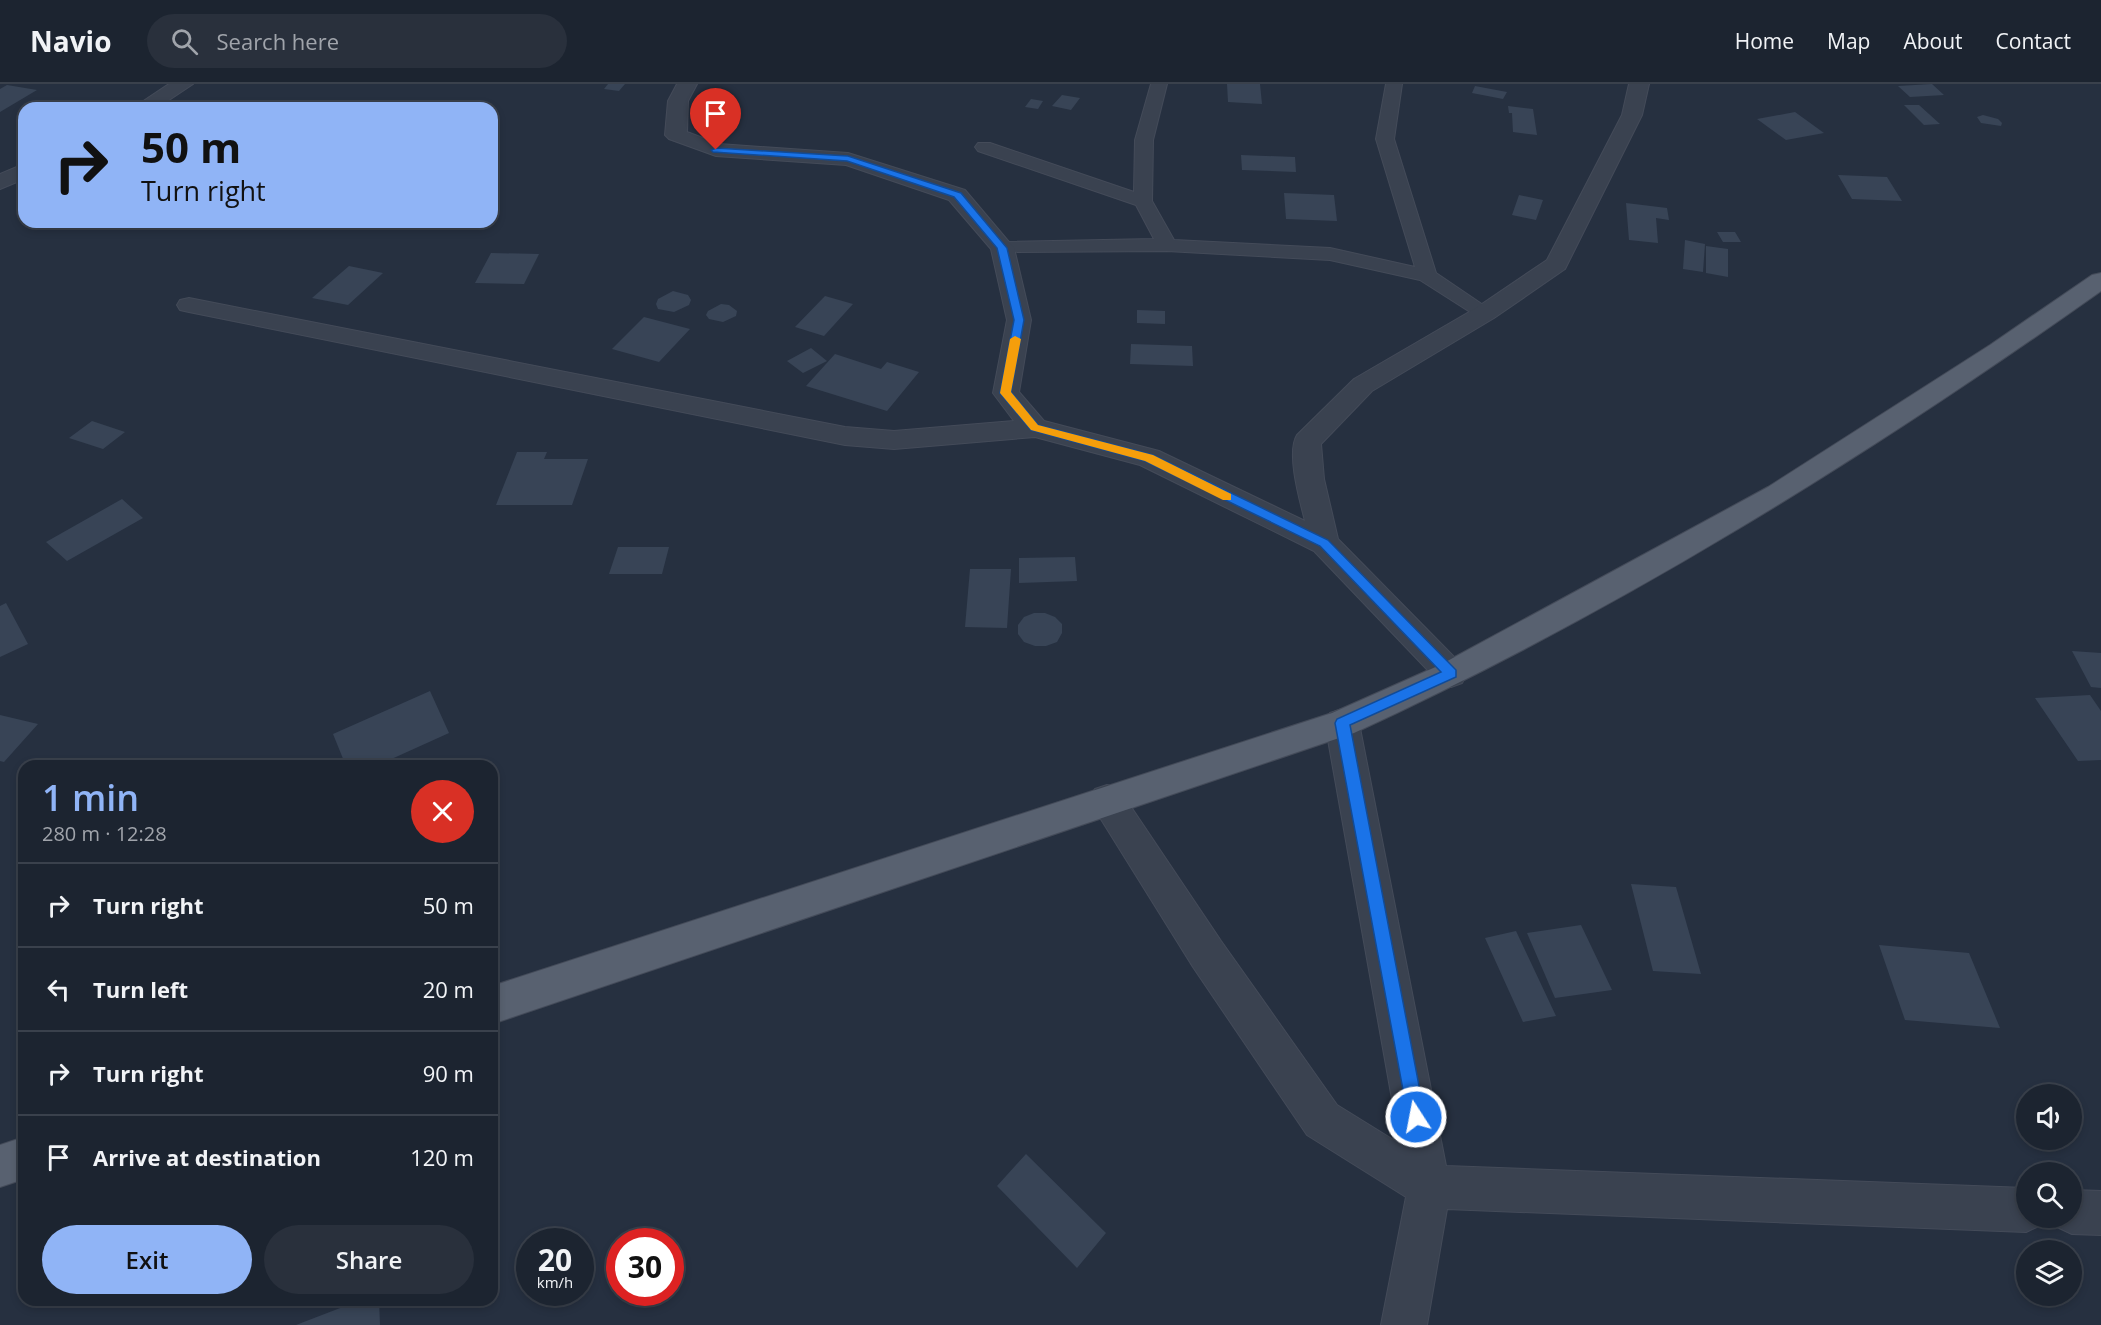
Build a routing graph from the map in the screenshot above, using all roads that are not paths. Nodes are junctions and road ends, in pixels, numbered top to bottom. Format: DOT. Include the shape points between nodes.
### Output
graph roads {
  1 [pos="183,84"];
  2 [pos="687,84"];
  3 [pos="1159,84"];
  4 [pos="1394,84"];
  5 [pos="1631,84"];
  6 [pos="1639,84"];
  7 [pos="153,102"];
  8 [pos="984,147"];
  9 [pos="18,174"];
  10 [pos="0,182"];
  11 [pos="1143,201"];
  12 [pos="1167,246"];
  13 [pos="1002,248"];
  14 [pos="1427,276"];
  15 [pos="2101,280"];
  16 [pos="189,306"];
  17 [pos="1485,313"];
  18 [pos="1035,428"];
  19 [pos="1324,543"];
  20 [pos="1451,674"];
  21 [pos="1342,723"];
  22 [pos="1107,800"];
  23 [pos="498,1003"];
  24 [pos="18,1160"];
  25 [pos="0,1166"];
  26 [pos="1429,1186"];
  27 [pos="2016,1210"];
  28 [pos="2082,1212"];
  29 [pos="2101,1213"];
  30 [pos="1404,1325"];
  1 -- 7 [label="street"];
  2 -- 13 [label="street" via="678,101 676,135 716,150 848,159 957,195"];
  3 -- 11 [label="lane" via="1144,140"];
  4 -- 14 [label="lane" via="1385,139"];
  5 -- 6 [label="lane"];
  6 -- 17 [label="street" via="1632,115 1557,264"];
  8 -- 11 [label="lane"];
  9 -- 10 [label="street"];
  11 -- 12 [label="lane"];
  12 -- 13 [label="lane"];
  12 -- 14 [label="lane" via="1330,254"];
  13 -- 18 [label="street" via="1019,320 1005,393"];
  14 -- 17 [label="lane"];
  15 -- 20 [label="main road" via="1778,494"];
  16 -- 18 [label="street" via="845,436 894,440"];
  17 -- 19 [label="street" via="1363,385 1307,442 1310,479"];
  18 -- 19 [label="street" via="1149,458"];
  19 -- 20 [label="street"];
  20 -- 21 [label="main road"];
  21 -- 22 [label="main road"];
  21 -- 26 [label="street"];
  22 -- 23 [label="main road"];
  22 -- 26 [label="street" via="1322,1120"];
  24 -- 25 [label="main road"];
  26 -- 27 [label="street"];
  26 -- 30 [label="street"];
  28 -- 29 [label="street"];
}
